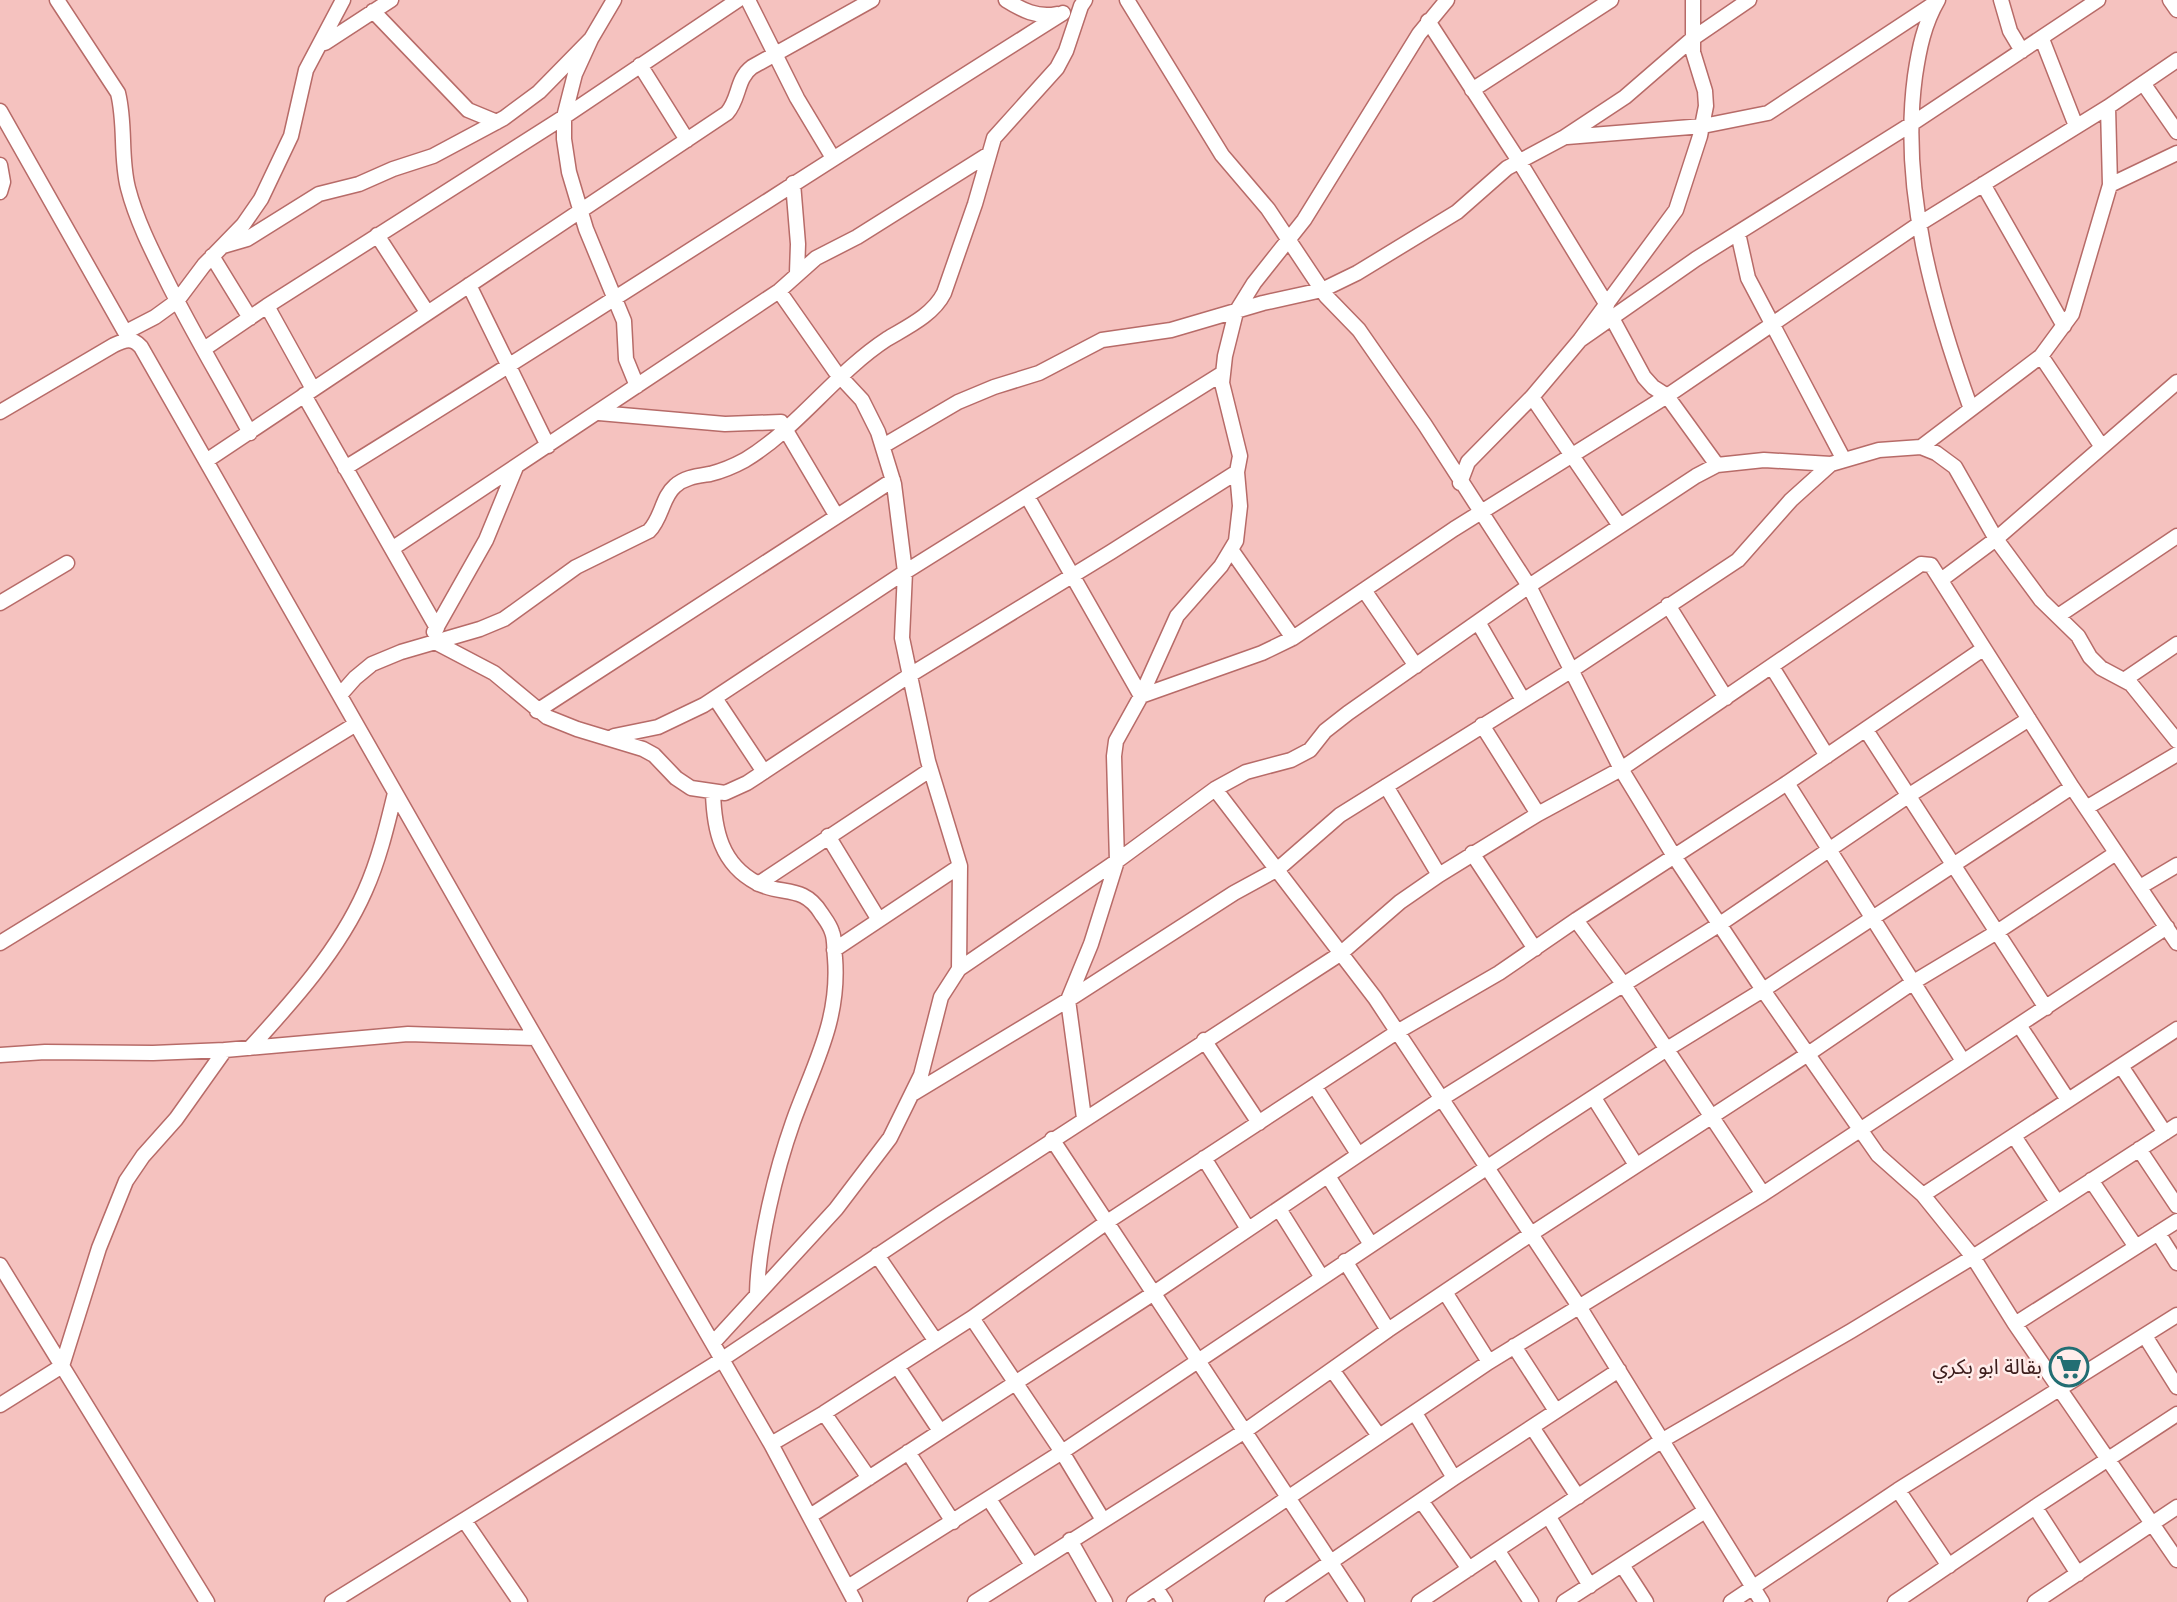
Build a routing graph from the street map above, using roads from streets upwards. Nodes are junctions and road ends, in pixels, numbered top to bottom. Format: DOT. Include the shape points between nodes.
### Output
graph roads {
  1 [pos="57,0"];
  2 [pos="344,0"];
  3 [pos="391,0"];
  4 [pos="614,0"];
  5 [pos="738,0"];
  6 [pos="748,0"];
  7 [pos="872,0"];
  8 [pos="1006,0"];
  9 [pos="1127,0"];
  10 [pos="1447,0"];
  11 [pos="1611,0"];
  12 [pos="1693,0"];
  13 [pos="1749,0"];
  14 [pos="1939,0"];
  15 [pos="2001,0"];
  16 [pos="2098,0"];
  17 [pos="2170,0"];
  18 [pos="1087,2"];
  19 [pos="2177,10"];
  20 [pos="373,11"];
  21 [pos="1063,13"];
  22 [pos="1428,21"];
  23 [pos="591,39"];
  24 [pos="1692,39"];
  25 [pos="2042,39"];
  26 [pos="318,49"];
  27 [pos="2022,51"];
  28 [pos="775,54"];
  29 [pos="2177,60"];
  30 [pos="640,65"];
  31 [pos="2143,83"];
  32 [pos="1472,90"];
  33 [pos="2108,107"];
  34 [pos="0,111"];
  35 [pos="564,117"];
  36 [pos="497,122"];
  37 [pos="1910,125"];
  38 [pos="1703,126"];
  39 [pos="2076,126"];
  40 [pos="2177,132"];
  41 [pos="1563,138"];
  42 [pos="687,140"];
  43 [pos="2177,153"];
  44 [pos="989,154"];
  45 [pos="833,158"];
  46 [pos="1519,161"];
  47 [pos="0,165"];
  48 [pos="793,183"];
  49 [pos="1983,184"];
  50 [pos="2110,185"];
  51 [pos="0,192"];
  52 [pos="581,212"];
  53 [pos="1919,224"];
  54 [pos="1738,233"];
  55 [pos="377,235"];
  56 [pos="1289,239"];
  57 [pos="217,251"];
  58 [pos="797,273"];
  59 [pos="469,285"];
  60 [pos="1322,290"];
  61 [pos="779,292"];
  62 [pos="615,298"];
  63 [pos="177,301"];
  64 [pos="267,306"];
  65 [pos="1610,311"];
  66 [pos="427,312"];
  67 [pos="1236,312"];
  68 [pos="250,317"];
  69 [pos="1771,324"];
  70 [pos="2064,326"];
  71 [pos="128,336"];
  72 [pos="204,349"];
  73 [pos="2041,356"];
  74 [pos="508,367"];
  75 [pos="1223,373"];
  76 [pos="841,377"];
  77 [pos="2177,382"];
  78 [pos="637,386"];
  79 [pos="308,392"];
  80 [pos="1667,396"];
  81 [pos="1532,397"];
  82 [pos="1971,409"];
  83 [pos="0,412"];
  84 [pos="599,413"];
  85 [pos="786,428"];
  86 [pos="250,433"];
  87 [pos="548,446"];
  88 [pos="883,446"];
  89 [pos="1921,447"];
  90 [pos="2102,447"];
  91 [pos="1573,456"];
  92 [pos="206,461"];
  93 [pos="1838,462"];
  94 [pos="1717,465"];
  95 [pos="516,467"];
  96 [pos="345,468"];
  97 [pos="1237,472"];
  98 [pos="893,480"];
  99 [pos="1460,483"];
  100 [pos="1027,496"];
  101 [pos="1481,514"];
  102 [pos="836,515"];
  103 [pos="1620,526"];
  104 [pos="2177,537"];
  105 [pos="1996,539"];
  106 [pos="393,548"];
  107 [pos="1232,551"];
  108 [pos="67,563"];
  109 [pos="905,572"];
  110 [pos="1072,576"];
  111 [pos="1941,580"];
  112 [pos="1528,586"];
  113 [pos="1364,590"];
  114 [pos="0,603"];
  115 [pos="1668,605"];
  116 [pos="2058,616"];
  117 [pos="1478,622"];
  118 [pos="433,638"];
  119 [pos="1293,638"];
  120 [pos="2177,644"];
  121 [pos="1983,649"];
  122 [pos="1416,666"];
  123 [pos="1772,667"];
  124 [pos="1572,670"];
  125 [pos="910,675"];
  126 [pos="2124,680"];
  127 [pos="340,695"];
  128 [pos="1141,696"];
  129 [pos="715,698"];
  130 [pos="1726,698"];
  131 [pos="1523,700"];
  132 [pos="537,711"];
  133 [pos="2029,719"];
  134 [pos="356,724"];
  135 [pos="1482,725"];
  136 [pos="1866,730"];
  137 [pos="604,737"];
  138 [pos="2177,741"];
  139 [pos="2177,754"];
  140 [pos="1827,756"];
  141 [pos="930,769"];
  142 [pos="1620,769"];
  143 [pos="764,772"];
  144 [pos="1787,783"];
  145 [pos="1386,786"];
  146 [pos="2072,787"];
  147 [pos="1215,789"];
  148 [pos="713,792"];
  149 [pos="395,793"];
  150 [pos="1908,796"];
  151 [pos="2086,808"];
  152 [pos="1538,814"];
  153 [pos="828,836"];
  154 [pos="1828,850"];
  155 [pos="1472,853"];
  156 [pos="2116,853"];
  157 [pos="1675,856"];
  158 [pos="1118,862"];
  159 [pos="1953,864"];
  160 [pos="2177,865"];
  161 [pos="960,866"];
  162 [pos="1278,869"];
  163 [pos="1439,875"];
  164 [pos="758,884"];
  165 [pos="2140,887"];
  166 [pos="1872,918"];
  167 [pos="879,920"];
  168 [pos="1576,920"];
  169 [pos="1720,924"];
  170 [pos="2167,927"];
  171 [pos="1997,932"];
  172 [pos="0,943"];
  173 [pos="2177,943"];
  174 [pos="1535,949"];
  175 [pos="834,950"];
  176 [pos="1340,954"];
  177 [pos="959,969"];
  178 [pos="1912,983"];
  179 [pos="1624,985"];
  180 [pos="1763,990"];
  181 [pos="1068,1000"];
  182 [pos="2046,1008"];
  183 [pos="2019,1025"];
  184 [pos="2177,1029"];
  185 [pos="1397,1032"];
  186 [pos="536,1038"];
  187 [pos="1204,1040"];
  188 [pos="250,1048"];
  189 [pos="225,1049"];
  190 [pos="1667,1049"];
  191 [pos="0,1055"];
  192 [pos="1808,1055"];
  193 [pos="1963,1061"];
  194 [pos="2121,1066"];
  195 [pos="1315,1087"];
  196 [pos="914,1093"];
  197 [pos="1594,1098"];
  198 [pos="1441,1099"];
  199 [pos="2068,1100"];
  200 [pos="1711,1116"];
  201 [pos="1084,1118"];
  202 [pos="1259,1123"];
  203 [pos="1859,1129"];
  204 [pos="2171,1129"];
  205 [pos="2014,1136"];
  206 [pos="1052,1139"];
  207 [pos="2139,1149"];
  208 [pos="1358,1154"];
  209 [pos="1204,1158"];
  210 [pos="1636,1165"];
  211 [pos="1487,1167"];
  212 [pos="1328,1176"];
  213 [pos="2091,1180"];
  214 [pos="1763,1194"];
  215 [pos="1923,1195"];
  216 [pos="2057,1202"];
  217 [pos="2177,1206"];
  218 [pos="1279,1209"];
  219 [pos="2177,1221"];
  220 [pos="1107,1222"];
  221 [pos="1248,1229"];
  222 [pos="2158,1233"];
  223 [pos="1531,1234"];
  224 [pos="1370,1244"];
  225 [pos="2136,1247"];
  226 [pos="877,1255"];
  227 [pos="1973,1256"];
  228 [pos="1345,1262"];
  229 [pos="2177,1263"];
  230 [pos="0,1265"];
  231 [pos="1321,1276"];
  232 [pos="1445,1292"];
  233 [pos="1154,1293"];
  234 [pos="757,1294"];
  235 [pos="1580,1308"];
  236 [pos="2177,1315"];
  237 [pos="972,1318"];
  238 [pos="2015,1324"];
  239 [pos="1388,1330"];
  240 [pos="2145,1336"];
  241 [pos="935,1340"];
  242 [pos="713,1343"];
  243 [pos="1514,1346"];
  244 [pos="722,1359"];
  245 [pos="1199,1361"];
  246 [pos="1489,1362"];
  247 [pos="62,1366"];
  248 [pos="897,1366"];
  249 [pos="1619,1370"];
  250 [pos="1333,1371"];
  251 [pos="1016,1382"];
  252 [pos="2177,1387"];
  253 [pos="2060,1390"];
  254 [pos="0,1405"];
  255 [pos="1556,1411"];
  256 [pos="824,1413"];
  257 [pos="1415,1413"];
  258 [pos="2177,1414"];
  259 [pos="1532,1427"];
  260 [pos="940,1431"];
  261 [pos="1245,1431"];
  262 [pos="1379,1436"];
  263 [pos="1661,1441"];
  264 [pos="771,1444"];
  265 [pos="908,1452"];
  266 [pos="1062,1452"];
  267 [pos="2109,1458"];
  268 [pos="869,1478"];
  269 [pos="1454,1478"];
  270 [pos="1898,1490"];
  271 [pos="1288,1496"];
  272 [pos="1578,1497"];
  273 [pos="989,1499"];
  274 [pos="1422,1502"];
  275 [pos="2035,1507"];
  276 [pos="2177,1507"];
  277 [pos="1704,1511"];
  278 [pos="810,1516"];
  279 [pos="1549,1517"];
  280 [pos="464,1520"];
  281 [pos="1103,1520"];
  282 [pos="953,1522"];
  283 [pos="2153,1524"];
  284 [pos="1070,1541"];
  285 [pos="1498,1551"];
  286 [pos="2177,1560"];
  287 [pos="1331,1561"];
  288 [pos="1032,1565"];
  289 [pos="1622,1565"];
  290 [pos="1949,1566"];
  291 [pos="1469,1569"];
  292 [pos="2078,1574"];
  293 [pos="1590,1586"];
  294 [pos="1752,1587"];
  295 [pos="1156,1588"];
  296 [pos="852,1597"];
  297 [pos="1914,1597"];
  298 [pos="207,1602"];
  299 [pos="332,1602"];
  300 [pos="520,1602"];
  301 [pos="975,1602"];
  302 [pos="1105,1602"];
  303 [pos="1134,1602"];
  304 [pos="1165,1602"];
  305 [pos="1272,1602"];
  306 [pos="1357,1602"];
  307 [pos="1419,1602"];
  308 [pos="1531,1602"];
  309 [pos="1564,1602"];
  310 [pos="1646,1602"];
  311 [pos="1731,1602"];
  312 [pos="1762,1602"];
  313 [pos="1895,1602"];
  314 [pos="2035,1602"];
  1 -- 63 [label="street" via="118,93 128,189"];
  2 -- 26 [label="street"];
  3 -- 20 [label="street"];
  4 -- 23 [label="street"];
  5 -- 30 [label="street"];
  6 -- 28 [label="street"];
  7 -- 28 [label="street"];
  8 -- 21 [label="street" via="1034,15"];
  9 -- 56 [label="street" via="1222,155"];
  10 -- 22 [label="street"];
  11 -- 32 [label="street"];
  12 -- 24 [label="street"];
  13 -- 24 [label="street"];
  14 -- 37 [label="street" via="1924,30"];
  14 -- 38 [label="street" via="1768,113"];
  15 -- 27 [label="street"];
  16 -- 25 [label="street"];
  17 -- 19 [label="street"];
  18 -- 21 [label="street"];
  18 -- 44 [label="street" via="1057,68 999,131"];
  20 -- 26 [label="street"];
  20 -- 36 [label="street" via="468,110"];
  21 -- 45 [label="street"];
  22 -- 32 [label="street"];
  22 -- 56 [label="street"];
  23 -- 35 [label="street" via="575,74"];
  23 -- 36 [label="street" via="539,92"];
  24 -- 38 [label="street" via="1705,91"];
  24 -- 41 [label="street" via="1644,83"];
  25 -- 27 [label="street"];
  25 -- 39 [label="street"];
  26 -- 57 [label="street" via="306,70 294,125 273,177 247,219"];
  27 -- 37 [label="street"];
  28 -- 42 [label="street" via="742,76 727,113"];
  28 -- 45 [label="street"];
  29 -- 31 [label="street"];
  30 -- 35 [label="street"];
  30 -- 42 [label="street"];
  31 -- 33 [label="street"];
  31 -- 40 [label="street"];
  32 -- 46 [label="street"];
  33 -- 39 [label="street"];
  33 -- 50 [label="street"];
  34 -- 71 [label="street"];
  35 -- 52 [label="street" via="565,153"];
  35 -- 55 [label="street"];
  36 -- 57 [label="street" via="425,159 319,194 247,239"];
  37 -- 53 [label="street"];
  37 -- 54 [label="street"];
  38 -- 41 [label="street"];
  38 -- 65 [label="street" via="1676,210 1643,252"];
  39 -- 49 [label="street"];
  41 -- 46 [label="street"];
  42 -- 52 [label="street"];
  43 -- 50 [label="street"];
  44 -- 58 [label="street"];
  44 -- 76 [label="street" via="940,300"];
  45 -- 48 [label="street"];
  46 -- 60 [label="street" via="1457,212"];
  46 -- 65 [label="street"];
  47 -- 51 [label="street" via="4,182"];
  48 -- 58 [label="street"];
  48 -- 62 [label="street"];
  49 -- 53 [label="street"];
  49 -- 70 [label="street"];
  50 -- 70 [label="street" via="2072,313"];
  52 -- 59 [label="street"];
  52 -- 62 [label="street"];
  53 -- 69 [label="street"];
  53 -- 82 [label="street" via="1948,347"];
  54 -- 65 [label="street"];
  54 -- 69 [label="street" via="1748,278"];
  55 -- 64 [label="street"];
  55 -- 66 [label="street"];
  56 -- 60 [label="street"];
  56 -- 67 [label="street"];
  57 -- 63 [label="street"];
  57 -- 68 [label="street"];
  58 -- 61 [label="street"];
  59 -- 66 [label="street"];
  59 -- 74 [label="street"];
  60 -- 67 [label="street"];
  60 -- 99 [label="street" via="1359,330"];
  61 -- 76 [label="street"];
  61 -- 78 [label="street"];
  62 -- 74 [label="street"];
  62 -- 78 [label="street" via="624,321 626,359"];
  63 -- 71 [label="street"];
  63 -- 72 [label="street"];
  64 -- 68 [label="street"];
  64 -- 79 [label="street"];
  65 -- 80 [label="street" via="1644,377"];
  65 -- 81 [label="street"];
  66 -- 79 [label="street"];
  67 -- 75 [label="street"];
  67 -- 88 [label="street" via="1171,330 1102,340 1032,376 950,406"];
  68 -- 72 [label="street"];
  69 -- 80 [label="street"];
  69 -- 93 [label="street"];
  70 -- 73 [label="street"];
  71 -- 83 [label="street"];
  71 -- 92 [label="street" via="141,347"];
  72 -- 86 [label="street"];
  73 -- 82 [label="street"];
  73 -- 90 [label="street"];
  74 -- 87 [label="street"];
  74 -- 96 [label="street"];
  75 -- 97 [label="street" via="1227,410 1240,456"];
  75 -- 100 [label="street"];
  76 -- 85 [label="street"];
  76 -- 88 [label="street" via="862,400"];
  77 -- 90 [label="street"];
  78 -- 84 [label="street"];
  79 -- 86 [label="street"];
  79 -- 96 [label="street"];
  80 -- 91 [label="street"];
  80 -- 94 [label="street"];
  81 -- 91 [label="street"];
  81 -- 99 [label="street" via="1478,450"];
  82 -- 89 [label="street"];
  84 -- 85 [label="street" via="714,423 779,422"];
  84 -- 87 [label="street"];
  85 -- 102 [label="street"];
  85 -- 118 [label="street" via="735,465 676,485 649,531 576,567 504,619"];
  86 -- 92 [label="street"];
  87 -- 95 [label="street"];
  88 -- 98 [label="street"];
  89 -- 93 [label="street" via="1879,450"];
  89 -- 105 [label="street" via="1955,467"];
  90 -- 105 [label="street"];
  91 -- 101 [label="street"];
  91 -- 103 [label="street"];
  92 -- 127 [label="street"];
  93 -- 94 [label="street" via="1764,460"];
  93 -- 115 [label="street" via="1791,499 1738,560"];
  94 -- 103 [label="street"];
  95 -- 106 [label="street"];
  95 -- 118 [label="street" via="486,540"];
  96 -- 106 [label="street"];
  97 -- 107 [label="street" via="1239,525"];
  97 -- 110 [label="street"];
  98 -- 102 [label="street"];
  98 -- 109 [label="street"];
  99 -- 101 [label="street"];
  100 -- 109 [label="street"];
  100 -- 110 [label="street"];
  101 -- 112 [label="street"];
  101 -- 113 [label="street"];
  102 -- 132 [label="street"];
  103 -- 112 [label="street"];
  104 -- 116 [label="street"];
  105 -- 111 [label="street"];
  105 -- 116 [label="street"];
  106 -- 118 [label="street"];
  107 -- 119 [label="street"];
  107 -- 128 [label="street" via="1177,617"];
  108 -- 114 [label="street"];
  109 -- 125 [label="street" via="902,638"];
  109 -- 129 [label="street"];
  110 -- 125 [label="street"];
  110 -- 128 [label="street"];
  111 -- 121 [label="street"];
  111 -- 123 [label="street" via="1931,565 1921,565"];
  112 -- 117 [label="street"];
  112 -- 124 [label="street"];
  113 -- 119 [label="street"];
  113 -- 122 [label="street"];
  115 -- 124 [label="street"];
  115 -- 130 [label="street"];
  116 -- 126 [label="street" via="2095,662"];
  117 -- 122 [label="street"];
  117 -- 131 [label="street"];
  118 -- 127 [label="street" via="372,664"];
  118 -- 132 [label="street" via="494,673"];
  119 -- 128 [label="street"];
  120 -- 126 [label="street"];
  121 -- 133 [label="street"];
  121 -- 136 [label="street"];
  122 -- 147 [label="street" via="1325,730 1310,750 1245,772"];
  123 -- 130 [label="street"];
  123 -- 140 [label="street"];
  124 -- 131 [label="street"];
  124 -- 142 [label="street"];
  125 -- 141 [label="street"];
  125 -- 143 [label="street"];
  126 -- 138 [label="street"];
  127 -- 134 [label="street"];
  128 -- 158 [label="street" via="1116,741"];
  129 -- 137 [label="street" via="658,727"];
  129 -- 143 [label="street"];
  130 -- 142 [label="street"];
  131 -- 135 [label="street"];
  132 -- 137 [label="street"];
  133 -- 146 [label="street"];
  133 -- 150 [label="street"];
  134 -- 149 [label="street"];
  134 -- 172 [label="street"];
  135 -- 145 [label="street"];
  135 -- 152 [label="street"];
  136 -- 140 [label="street"];
  136 -- 150 [label="street"];
  137 -- 148 [label="street" via="643,749 682,783"];
  139 -- 151 [label="street"];
  140 -- 144 [label="street"];
  141 -- 153 [label="street"];
  141 -- 161 [label="street"];
  142 -- 152 [label="street"];
  142 -- 157 [label="street"];
  143 -- 148 [label="street" via="735,790"];
  144 -- 154 [label="street"];
  144 -- 157 [label="street"];
  145 -- 162 [label="street" via="1340,815"];
  145 -- 163 [label="street"];
  146 -- 151 [label="street"];
  146 -- 159 [label="street"];
  147 -- 158 [label="street"];
  147 -- 162 [label="street"];
  148 -- 164 [label="street" via="723,852"];
  149 -- 186 [label="street"];
  149 -- 188 [label="street" via="376,862 350,920 296,997"];
  150 -- 154 [label="street"];
  150 -- 159 [label="street"];
  151 -- 156 [label="street"];
  152 -- 155 [label="street"];
  153 -- 164 [label="street"];
  153 -- 167 [label="street"];
  154 -- 166 [label="street"];
  154 -- 169 [label="street"];
  155 -- 163 [label="street"];
  155 -- 174 [label="street"];
  156 -- 165 [label="street"];
  156 -- 171 [label="street"];
  157 -- 168 [label="street"];
  157 -- 169 [label="street"];
  158 -- 177 [label="street"];
  158 -- 181 [label="street"];
  159 -- 166 [label="street"];
  159 -- 171 [label="street"];
  160 -- 165 [label="street"];
  161 -- 167 [label="street"];
  161 -- 177 [label="street"];
  162 -- 176 [label="street"];
  162 -- 181 [label="street"];
  163 -- 176 [label="street"];
  164 -- 175 [label="street" via="804,895 816,905 832,932"];
  165 -- 170 [label="street"];
  166 -- 178 [label="street"];
  166 -- 180 [label="street"];
  167 -- 175 [label="street"];
  168 -- 174 [label="street"];
  168 -- 179 [label="street"];
  169 -- 179 [label="street"];
  169 -- 180 [label="street"];
  170 -- 173 [label="street"];
  170 -- 182 [label="street"];
  171 -- 178 [label="street"];
  171 -- 182 [label="street"];
  174 -- 185 [label="street"];
  175 -- 234 [label="street" via="836,980 823,1049 778,1174 757,1267"];
  176 -- 185 [label="street"];
  176 -- 187 [label="street"];
  177 -- 196 [label="street" via="941,997"];
  178 -- 192 [label="street"];
  178 -- 193 [label="street"];
  179 -- 190 [label="street"];
  179 -- 198 [label="street"];
  180 -- 190 [label="street"];
  180 -- 192 [label="street"];
  181 -- 196 [label="street"];
  181 -- 201 [label="street"];
  182 -- 183 [label="street"];
  183 -- 193 [label="street"];
  183 -- 199 [label="street"];
  184 -- 194 [label="street"];
  185 -- 195 [label="street"];
  185 -- 198 [label="street"];
  186 -- 188 [label="street" via="408,1034"];
  186 -- 242 [label="street"];
  187 -- 201 [label="street"];
  187 -- 202 [label="street"];
  188 -- 189 [label="street"];
  189 -- 191 [label="street"];
  189 -- 247 [label="street" via="126,1181 99,1248"];
  190 -- 197 [label="street"];
  190 -- 200 [label="street"];
  192 -- 200 [label="street"];
  192 -- 203 [label="street"];
  193 -- 203 [label="street"];
  194 -- 199 [label="street"];
  194 -- 204 [label="street"];
  195 -- 202 [label="street"];
  195 -- 208 [label="street"];
  196 -- 234 [label="street" via="890,1138 836,1209"];
  197 -- 210 [label="street"];
  197 -- 211 [label="street"];
  198 -- 208 [label="street"];
  198 -- 211 [label="street"];
  199 -- 205 [label="street"];
  200 -- 210 [label="street"];
  200 -- 214 [label="street"];
  201 -- 206 [label="street"];
  202 -- 209 [label="street"];
  203 -- 214 [label="street"];
  203 -- 215 [label="street" via="1886,1165"];
  204 -- 207 [label="street"];
  205 -- 215 [label="street"];
  205 -- 216 [label="street"];
  206 -- 220 [label="street"];
  206 -- 226 [label="street"];
  207 -- 213 [label="street"];
  207 -- 217 [label="street"];
  208 -- 212 [label="street"];
  209 -- 220 [label="street"];
  209 -- 221 [label="street"];
  210 -- 223 [label="street"];
  211 -- 223 [label="street"];
  211 -- 224 [label="street"];
  212 -- 218 [label="street"];
  212 -- 224 [label="street"];
  213 -- 216 [label="street"];
  213 -- 225 [label="street"];
  214 -- 235 [label="street"];
  215 -- 227 [label="street"];
  216 -- 227 [label="street"];
  218 -- 221 [label="street"];
  218 -- 231 [label="street"];
  219 -- 222 [label="street"];
  220 -- 233 [label="street"];
  220 -- 237 [label="street"];
  221 -- 233 [label="street"];
  222 -- 225 [label="street"];
  222 -- 229 [label="street"];
  223 -- 232 [label="street"];
  223 -- 235 [label="street"];
  224 -- 228 [label="street"];
  225 -- 238 [label="street"];
  226 -- 241 [label="street"];
  226 -- 244 [label="street"];
  227 -- 238 [label="street"];
  227 -- 263 [label="street"];
  228 -- 231 [label="street"];
  228 -- 239 [label="street"];
  230 -- 247 [label="street"];
  231 -- 245 [label="street"];
  232 -- 239 [label="street"];
  232 -- 246 [label="street"];
  233 -- 245 [label="street"];
  233 -- 251 [label="street"];
  234 -- 242 [label="street"];
  235 -- 243 [label="street"];
  235 -- 249 [label="street"];
  236 -- 240 [label="street"];
  237 -- 241 [label="street"];
  237 -- 251 [label="street"];
  238 -- 253 [label="street"];
  239 -- 250 [label="street"];
  240 -- 252 [label="street"];
  240 -- 253 [label="street"];
  241 -- 248 [label="street"];
  242 -- 244 [label="street"];
  243 -- 246 [label="street"];
  243 -- 255 [label="street"];
  244 -- 264 [label="street"];
  244 -- 280 [label="street"];
  245 -- 261 [label="street"];
  245 -- 266 [label="street"];
  246 -- 257 [label="street"];
  247 -- 254 [label="street"];
  247 -- 298 [label="street"];
  248 -- 256 [label="street"];
  248 -- 260 [label="street"];
  249 -- 255 [label="street"];
  249 -- 263 [label="street"];
  250 -- 261 [label="street"];
  250 -- 262 [label="street"];
  251 -- 260 [label="street"];
  251 -- 266 [label="street"];
  253 -- 267 [label="street"];
  253 -- 270 [label="street"];
  255 -- 259 [label="street"];
  256 -- 264 [label="street"];
  256 -- 268 [label="street"];
  257 -- 262 [label="street"];
  257 -- 269 [label="street"];
  258 -- 267 [label="street"];
  259 -- 269 [label="street"];
  259 -- 272 [label="street"];
  260 -- 265 [label="street"];
  261 -- 271 [label="street"];
  261 -- 281 [label="street"];
  262 -- 271 [label="street"];
  263 -- 272 [label="street"];
  263 -- 277 [label="street"];
  264 -- 278 [label="street"];
  265 -- 268 [label="street"];
  265 -- 282 [label="street"];
  266 -- 273 [label="street"];
  266 -- 281 [label="street"];
  267 -- 275 [label="street"];
  267 -- 283 [label="street"];
  268 -- 278 [label="street"];
  269 -- 274 [label="street"];
  270 -- 290 [label="street"];
  270 -- 294 [label="street"];
  271 -- 287 [label="street"];
  271 -- 295 [label="street"];
  272 -- 279 [label="street"];
  273 -- 282 [label="street"];
  273 -- 288 [label="street"];
  274 -- 287 [label="street"];
  274 -- 291 [label="street"];
  275 -- 290 [label="street"];
  275 -- 292 [label="street"];
  276 -- 283 [label="street"];
  277 -- 289 [label="street"];
  277 -- 294 [label="street"];
  278 -- 296 [label="street"];
  279 -- 285 [label="street"];
  279 -- 293 [label="street"];
  280 -- 299 [label="street"];
  280 -- 300 [label="street"];
  281 -- 284 [label="street"];
  282 -- 296 [label="street"];
  283 -- 286 [label="street"];
  283 -- 292 [label="street"];
  284 -- 288 [label="street"];
  284 -- 302 [label="street"];
  285 -- 291 [label="street"];
  285 -- 308 [label="street"];
  287 -- 305 [label="street"];
  287 -- 306 [label="street"];
  288 -- 301 [label="street"];
  289 -- 293 [label="street"];
  289 -- 310 [label="street"];
  290 -- 297 [label="street"];
  291 -- 307 [label="street"];
  292 -- 314 [label="street"];
  293 -- 309 [label="street"];
  294 -- 311 [label="street"];
  294 -- 312 [label="street"];
  295 -- 303 [label="street"];
  295 -- 304 [label="street"];
  297 -- 313 [label="street"];
}
